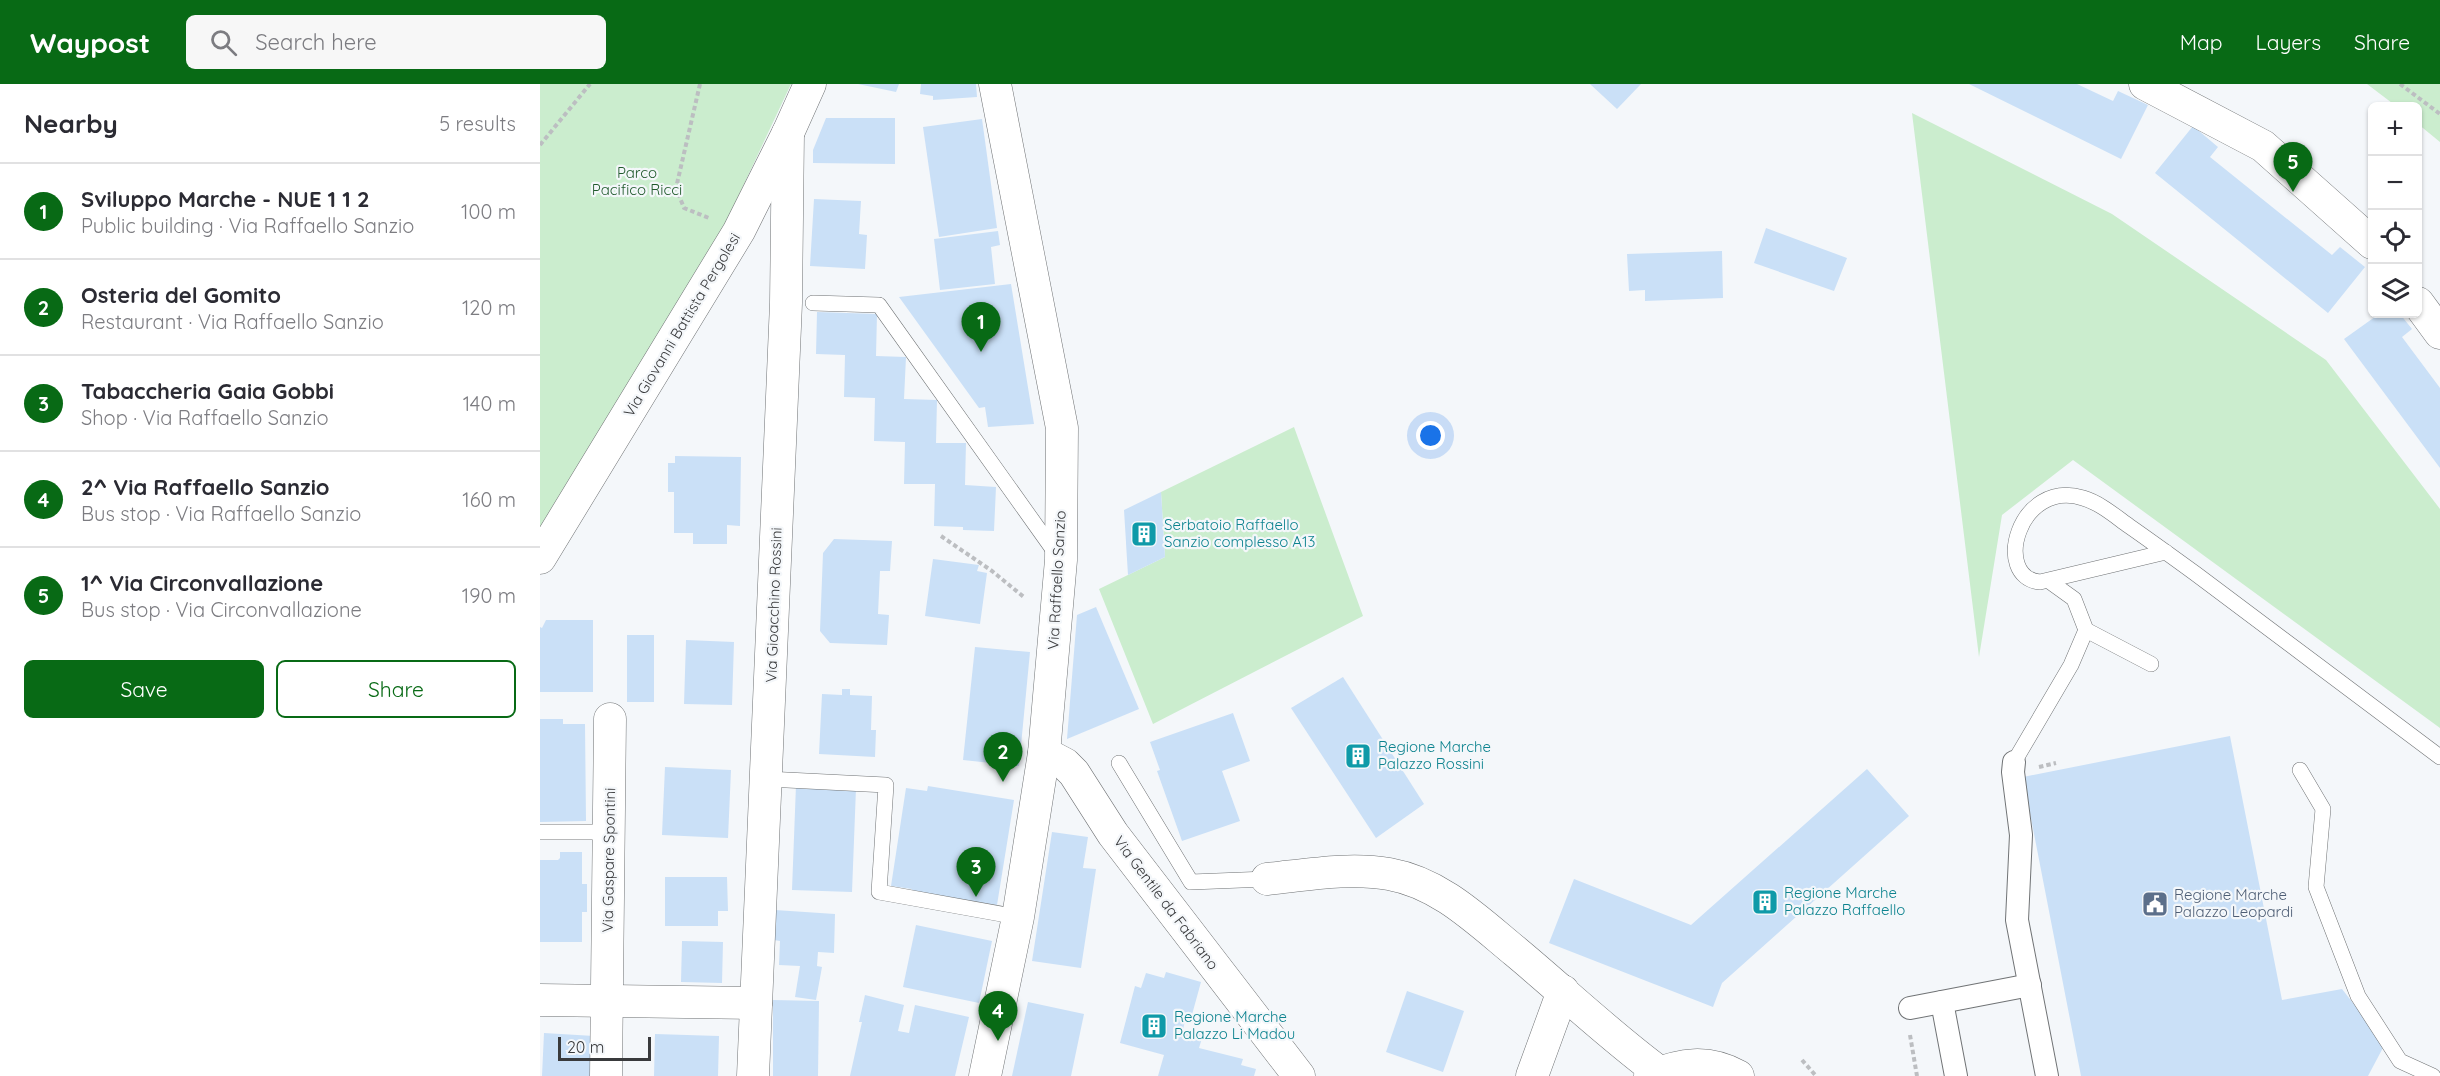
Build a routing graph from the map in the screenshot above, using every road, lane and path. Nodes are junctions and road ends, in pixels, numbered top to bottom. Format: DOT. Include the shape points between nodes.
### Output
graph roads {
  1 [pos="590,84"];
  2 [pos="700,84"];
  3 [pos="810,84"];
  4 [pos="995,84"];
  5 [pos="2145,84"];
  6 [pos="2400,84"];
  7 [pos="2440,114"];
  8 [pos="788,133"];
  9 [pos="540,145"];
  10 [pos="739,231"];
  11 [pos="2368,239"];
  12 [pos="813,303"];
  13 [pos="2422,308"];
  14 [pos="2440,333"];
  15 [pos="941,536"];
  16 [pos="2166,552"];
  17 [pos="540,558"];
  18 [pos="1061,560"];
  19 [pos="2049,581"];
  20 [pos="1056,623"];
  21 [pos="2086,630"];
  22 [pos="2151,664"];
  23 [pos="610,718"];
  24 [pos="1044,753"];
  25 [pos="2440,757"];
  26 [pos="2014,762"];
  27 [pos="1119,763"];
  28 [pos="2300,770"];
  29 [pos="767,779"];
  30 [pos="540,832"];
  31 [pos="610,832"];
  32 [pos="1267,879"];
  33 [pos="1018,917"];
  34 [pos="2030,985"];
  35 [pos="1563,991"];
  36 [pos="540,1000"];
  37 [pos="607,1002"];
  38 [pos="1942,1002"];
  39 [pos="756,1003"];
  40 [pos="1909,1017"];
  41 [pos="1802,1060"];
  42 [pos="1288,1070"];
  43 [pos="1654,1074"];
  44 [pos="606,1076"];
  45 [pos="753,1076"];
  46 [pos="985,1076"];
  47 [pos="1532,1076"];
  48 [pos="1738,1076"];
  49 [pos="1816,1076"];
  50 [pos="1917,1076"];
  51 [pos="1956,1076"];
  52 [pos="2047,1076"];
  53 [pos="2433,1076"];
  1 -- 9 [label="path"];
  2 -- 10 [label="path" via="676,188 684,208"];
  3 -- 8 [label="street, Via Giovanni Battista Pergolesi"];
  4 -- 18 [label="street, Via Raffaello Sanzio" via="1062,428"];
  5 -- 11 [label="street" via="2263,146"];
  6 -- 7 [label="path"];
  8 -- 10 [label="street, Via Giovanni Battista Pergolesi"];
  8 -- 29 [label="street, Via Gioacchino Rossini" via="786,303"];
  10 -- 17 [label="street, Via Giovanni Battista Pergolesi"];
  12 -- 18 [label="lane" via="879,305"];
  13 -- 14 [label="street"];
  15 -- 20 [label="path"];
  16 -- 19 [label="lane"];
  16 -- 19 [label="lane" via="2085,498 2052,497 2028,514 2016,542 2022,572 2034,582"];
  16 -- 25 [label="lane"];
  18 -- 20 [label="street, Via Raffaello Sanzio"];
  19 -- 21 [label="lane" via="2074,599"];
  20 -- 24 [label="street, Via Raffaello Sanzio"];
  21 -- 22 [label="lane"];
  21 -- 26 [label="lane" via="2071,665"];
  23 -- 31 [label="street, Via Gaspare Spontini"];
  24 -- 33 [label="street, Via Raffaello Sanzio"];
  24 -- 42 [label="street, Via Gentile da Fabriano" via="1074,773 1113,834"];
  26 -- 34 [label="street" via="2021,835 2018,920"];
  27 -- 32 [label="lane" via="1191,882"];
  28 -- 53 [label="lane" via="2323,809 2316,887 2358,996 2400,1061"];
  29 -- 33 [label="lane" via="886,785 879,892"];
  29 -- 39 [label="street, Via Gioacchino Rossini"];
  30 -- 31 [label="lane"];
  31 -- 37 [label="street, Via Gaspare Spontini"];
  32 -- 35 [label="street" via="1370,872 1408,878 1462,908"];
  33 -- 46 [label="street, Via Raffaello Sanzio"];
  34 -- 38 [label="street"];
  34 -- 52 [label="street"];
  35 -- 43 [label="street"];
  35 -- 47 [label="street"];
  36 -- 37 [label="street"];
  37 -- 39 [label="street"];
  37 -- 44 [label="street, Via Gaspare Spontini"];
  38 -- 40 [label="street"];
  38 -- 51 [label="street"];
  39 -- 45 [label="street, Via Gioacchino Rossini"];
  40 -- 50 [label="path"];
  41 -- 49 [label="path"];
  43 -- 48 [label="street" via="1679,1066 1706,1064"];
}
